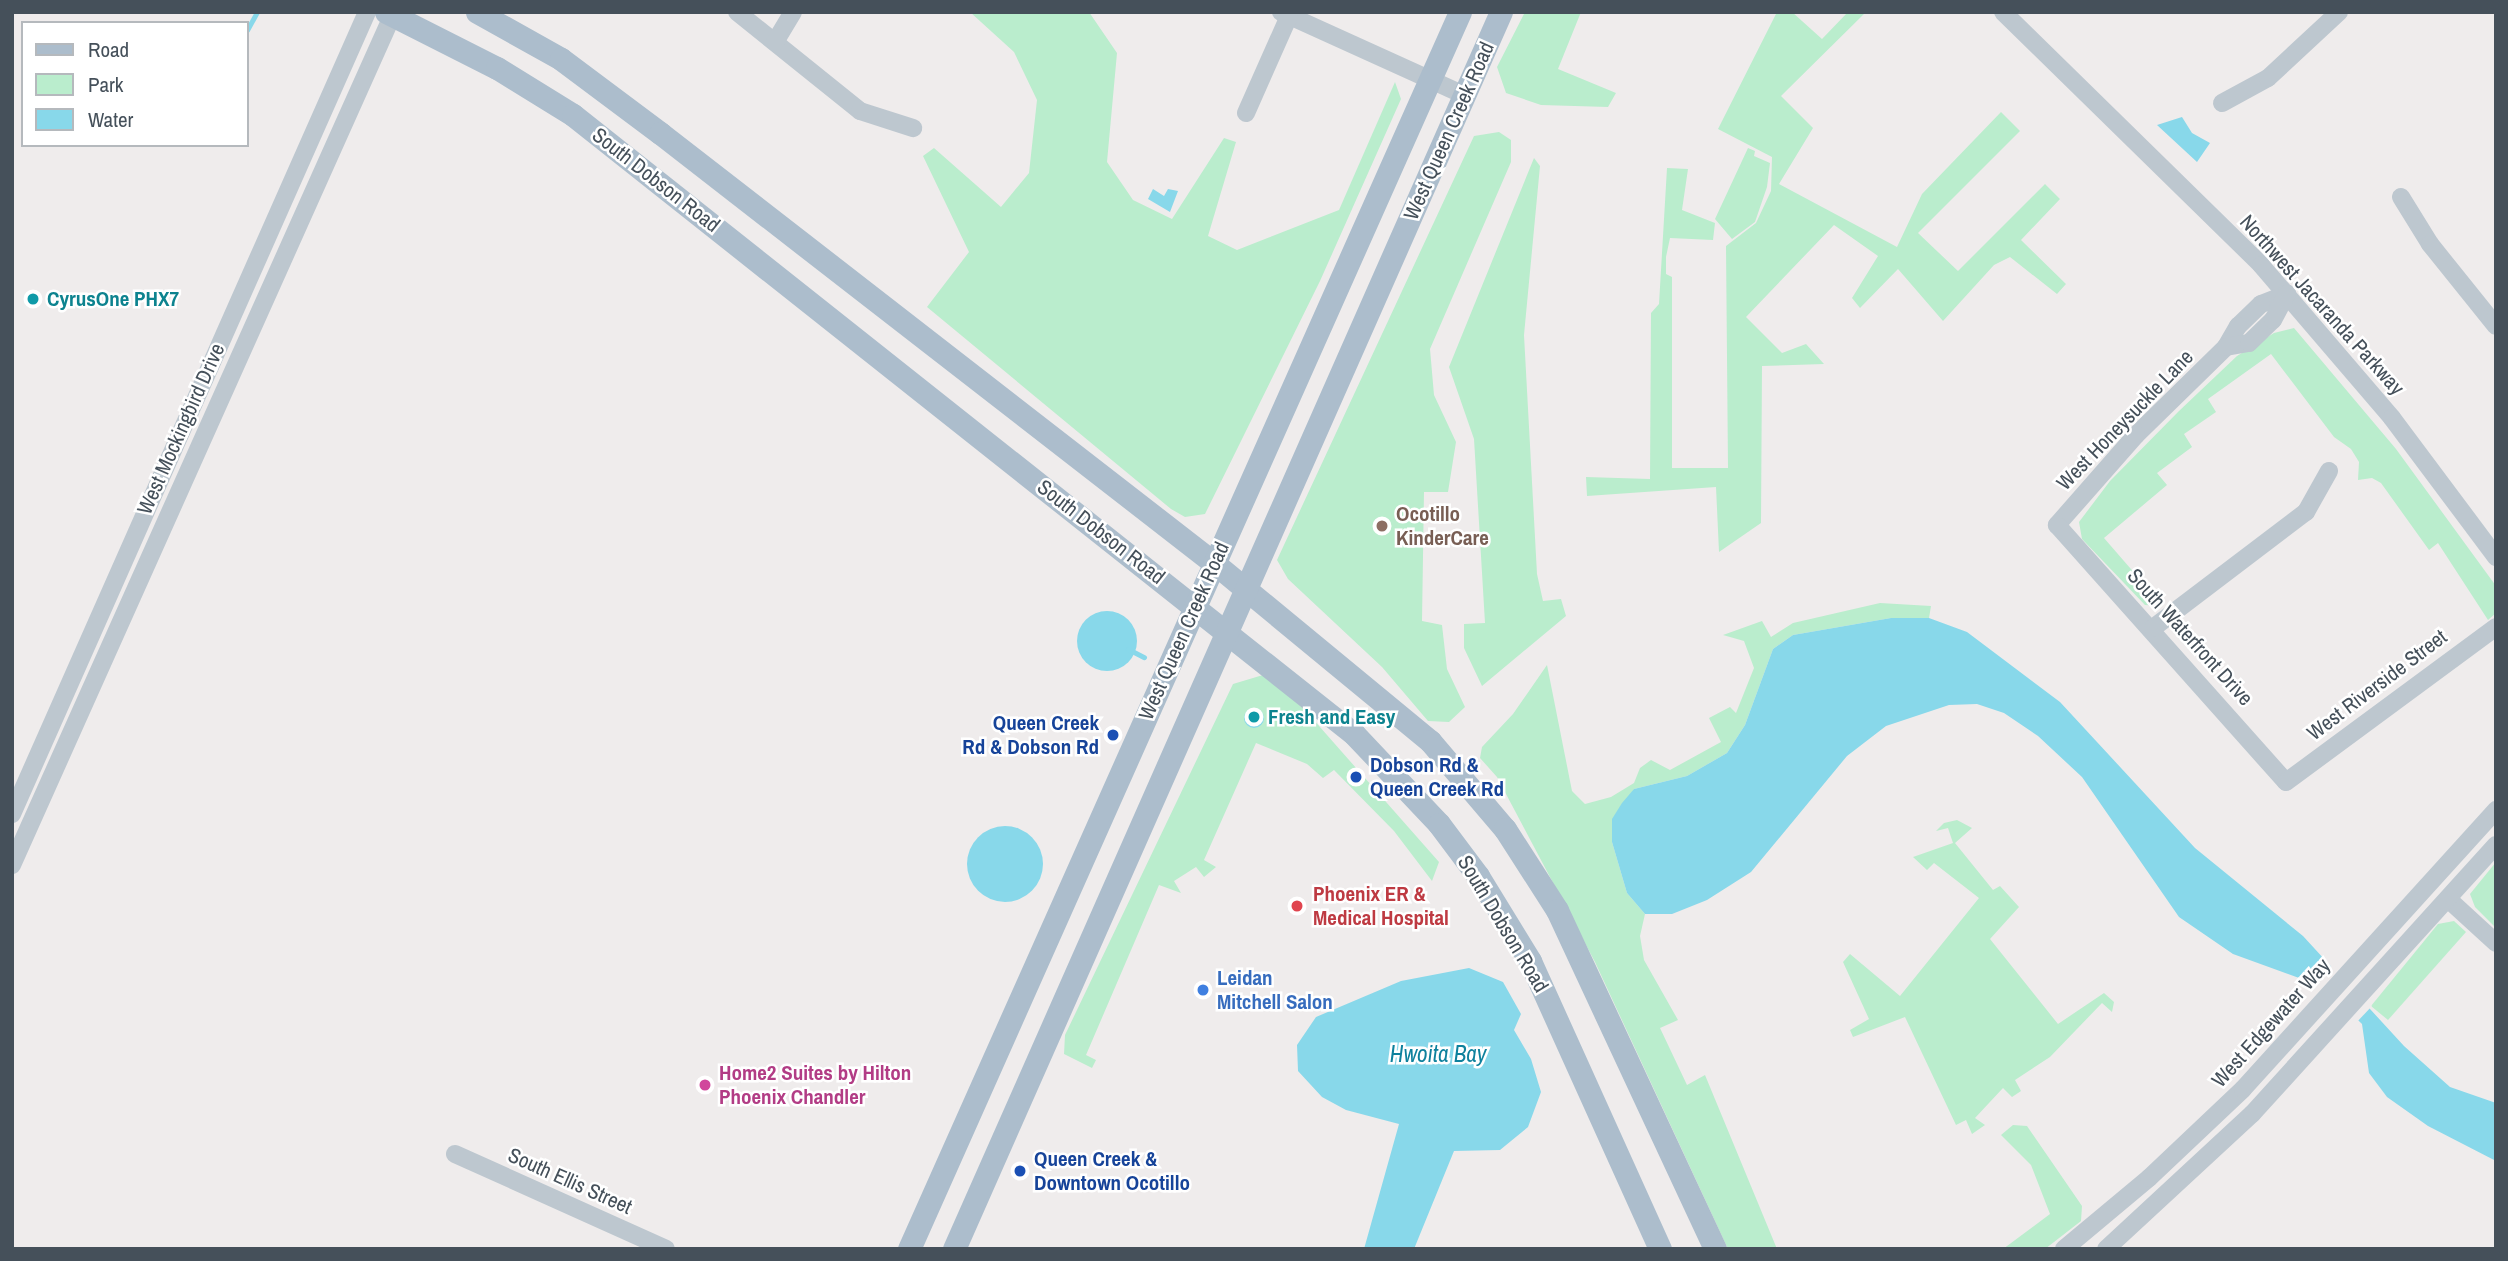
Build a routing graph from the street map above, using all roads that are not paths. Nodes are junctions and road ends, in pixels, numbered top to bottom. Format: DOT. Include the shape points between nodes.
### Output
graph roads {
  1 [pos="367,12"];
  2 [pos="477,12"];
  3 [pos="737,12"];
  4 [pos="793,12"];
  5 [pos="1460,12"];
  6 [pos="1502,12"];
  7 [pos="2003,12"];
  8 [pos="2339,12"];
  9 [pos="391,13"];
  10 [pos="1285,14"];
  11 [pos="775,42"];
  12 [pos="1430,80"];
  13 [pos="1464,95"];
  14 [pos="2222,103"];
  15 [pos="1246,113"];
  16 [pos="913,128"];
  17 [pos="2401,197"];
  18 [pos="2287,294"];
  19 [pos="2496,326"];
  20 [pos="2329,471"];
  21 [pos="142,519"];
  22 [pos="2057,525"];
  23 [pos="162,528"];
  24 [pos="2496,557"];
  25 [pos="1214,564"];
  26 [pos="1244,588"];
  27 [pos="1196,607"];
  28 [pos="2496,627"];
  29 [pos="2153,628"];
  30 [pos="1226,632"];
  31 [pos="2287,782"];
  32 [pos="2496,810"];
  33 [pos="12,814"];
  34 [pos="2496,845"];
  35 [pos="12,865"];
  36 [pos="2448,899"];
  37 [pos="2496,943"];
  38 [pos="455,1154"];
  39 [pos="666,1249"];
  40 [pos="909,1249"];
  41 [pos="954,1249"];
  42 [pos="1660,1249"];
  43 [pos="1715,1249"];
  44 [pos="2064,1249"];
  45 [pos="2106,1249"];
  1 -- 21 [label="street, West Mockingbird Drive"];
  2 -- 25 [label="main road, South Dobson Road" via="594,83"];
  3 -- 11 [label="street"];
  4 -- 11 [label="street"];
  5 -- 12 [label="main road, West Queen Creek Road"];
  6 -- 13 [label="main road, West Queen Creek Road"];
  7 -- 18 [label="street, Northwest Jacaranda Parkway"];
  8 -- 14 [label="street" via="2268,78"];
  9 -- 23 [label="street, West Mockingbird Drive"];
  9 -- 27 [label="main road, South Dobson Road" via="498,68 573,115"];
  10 -- 12 [label="street"];
  10 -- 15 [label="street"];
  11 -- 16 [label="street" via="859,111"];
  12 -- 13 [label="street"];
  12 -- 25 [label="main road, West Queen Creek Road"];
  13 -- 26 [label="main road, West Queen Creek Road"];
  17 -- 19 [label="street" via="2430,244"];
  18 -- 22 [label="street, West Honeysuckle Lane" via="2273,320 2249,343 2226,347 2136,435"];
  18 -- 24 [label="street, Northwest Jacaranda Parkway" via="2400,429"];
  20 -- 29 [label="street" via="2306,512"];
  21 -- 23 [label="street"];
  21 -- 33 [label="street, West Mockingbird Drive"];
  22 -- 29 [label="street, South Waterfront Drive"];
  23 -- 35 [label="street, West Mockingbird Drive"];
  25 -- 26 [label="main road, South Dobson Road"];
  25 -- 27 [label="main road, West Queen Creek Road"];
  26 -- 30 [label="main road, West Queen Creek Road"];
  26 -- 43 [label="main road, South Dobson Road" via="1430,741 1505,829 1573,940"];
  27 -- 30 [label="main road, South Dobson Road"];
  27 -- 40 [label="main road, West Queen Creek Road"];
  28 -- 31 [label="street, West Riverside Street"];
  29 -- 31 [label="street, South Waterfront Drive"];
  30 -- 41 [label="main road, West Queen Creek Road"];
  30 -- 42 [label="main road, South Dobson Road" via="1354,734 1439,824 1478,876 1530,961"];
  32 -- 44 [label="street, West Edgewater Way" via="2204,1129"];
  34 -- 36 [label="street"];
  36 -- 37 [label="street"];
  36 -- 45 [label="street" via="2252,1114"];
  38 -- 39 [label="street, South Ellis Street"];
}
